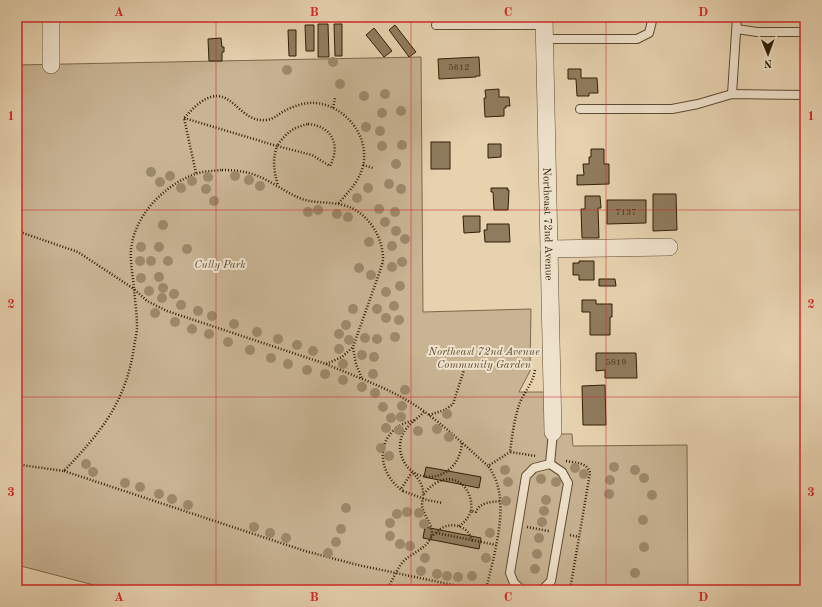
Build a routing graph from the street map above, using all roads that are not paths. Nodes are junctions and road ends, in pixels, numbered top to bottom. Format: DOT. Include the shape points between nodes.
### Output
graph roads {
  1 [pos="50,17"];
  2 [pos="653,17"];
  3 [pos="737,17"];
  4 [pos="436,26"];
  5 [pos="544,27"];
  6 [pos="737,29"];
  7 [pos="805,32"];
  8 [pos="51,65"];
  9 [pos="732,94"];
  10 [pos="805,96"];
  11 [pos="580,109"];
  12 [pos="669,247"];
  13 [pos="549,249"];
  14 [pos="553,432"];
  15 [pos="550,464"];
  16 [pos="522,590"];
  17 [pos="542,590"];
  1 -- 8 [label="street"];
  2 -- 5 [label="lane" via="649,33 637,39"];
  3 -- 6 [label="lane"];
  4 -- 5 [label="lane"];
  5 -- 13 [label="street, Northeast 72nd Avenue"];
  6 -- 7 [label="lane" via="756,32"];
  6 -- 9 [label="lane"];
  9 -- 10 [label="lane"];
  9 -- 11 [label="lane" via="672,109"];
  12 -- 13 [label="street"];
  13 -- 14 [label="street, Northeast 72nd Avenue"];
  14 -- 15 [label="lane"];
  15 -- 16 [label="lane" via="534,468 526,476 510,573 514,583"];
  15 -- 17 [label="lane" via="562,472 568,483 551,581"];
}
